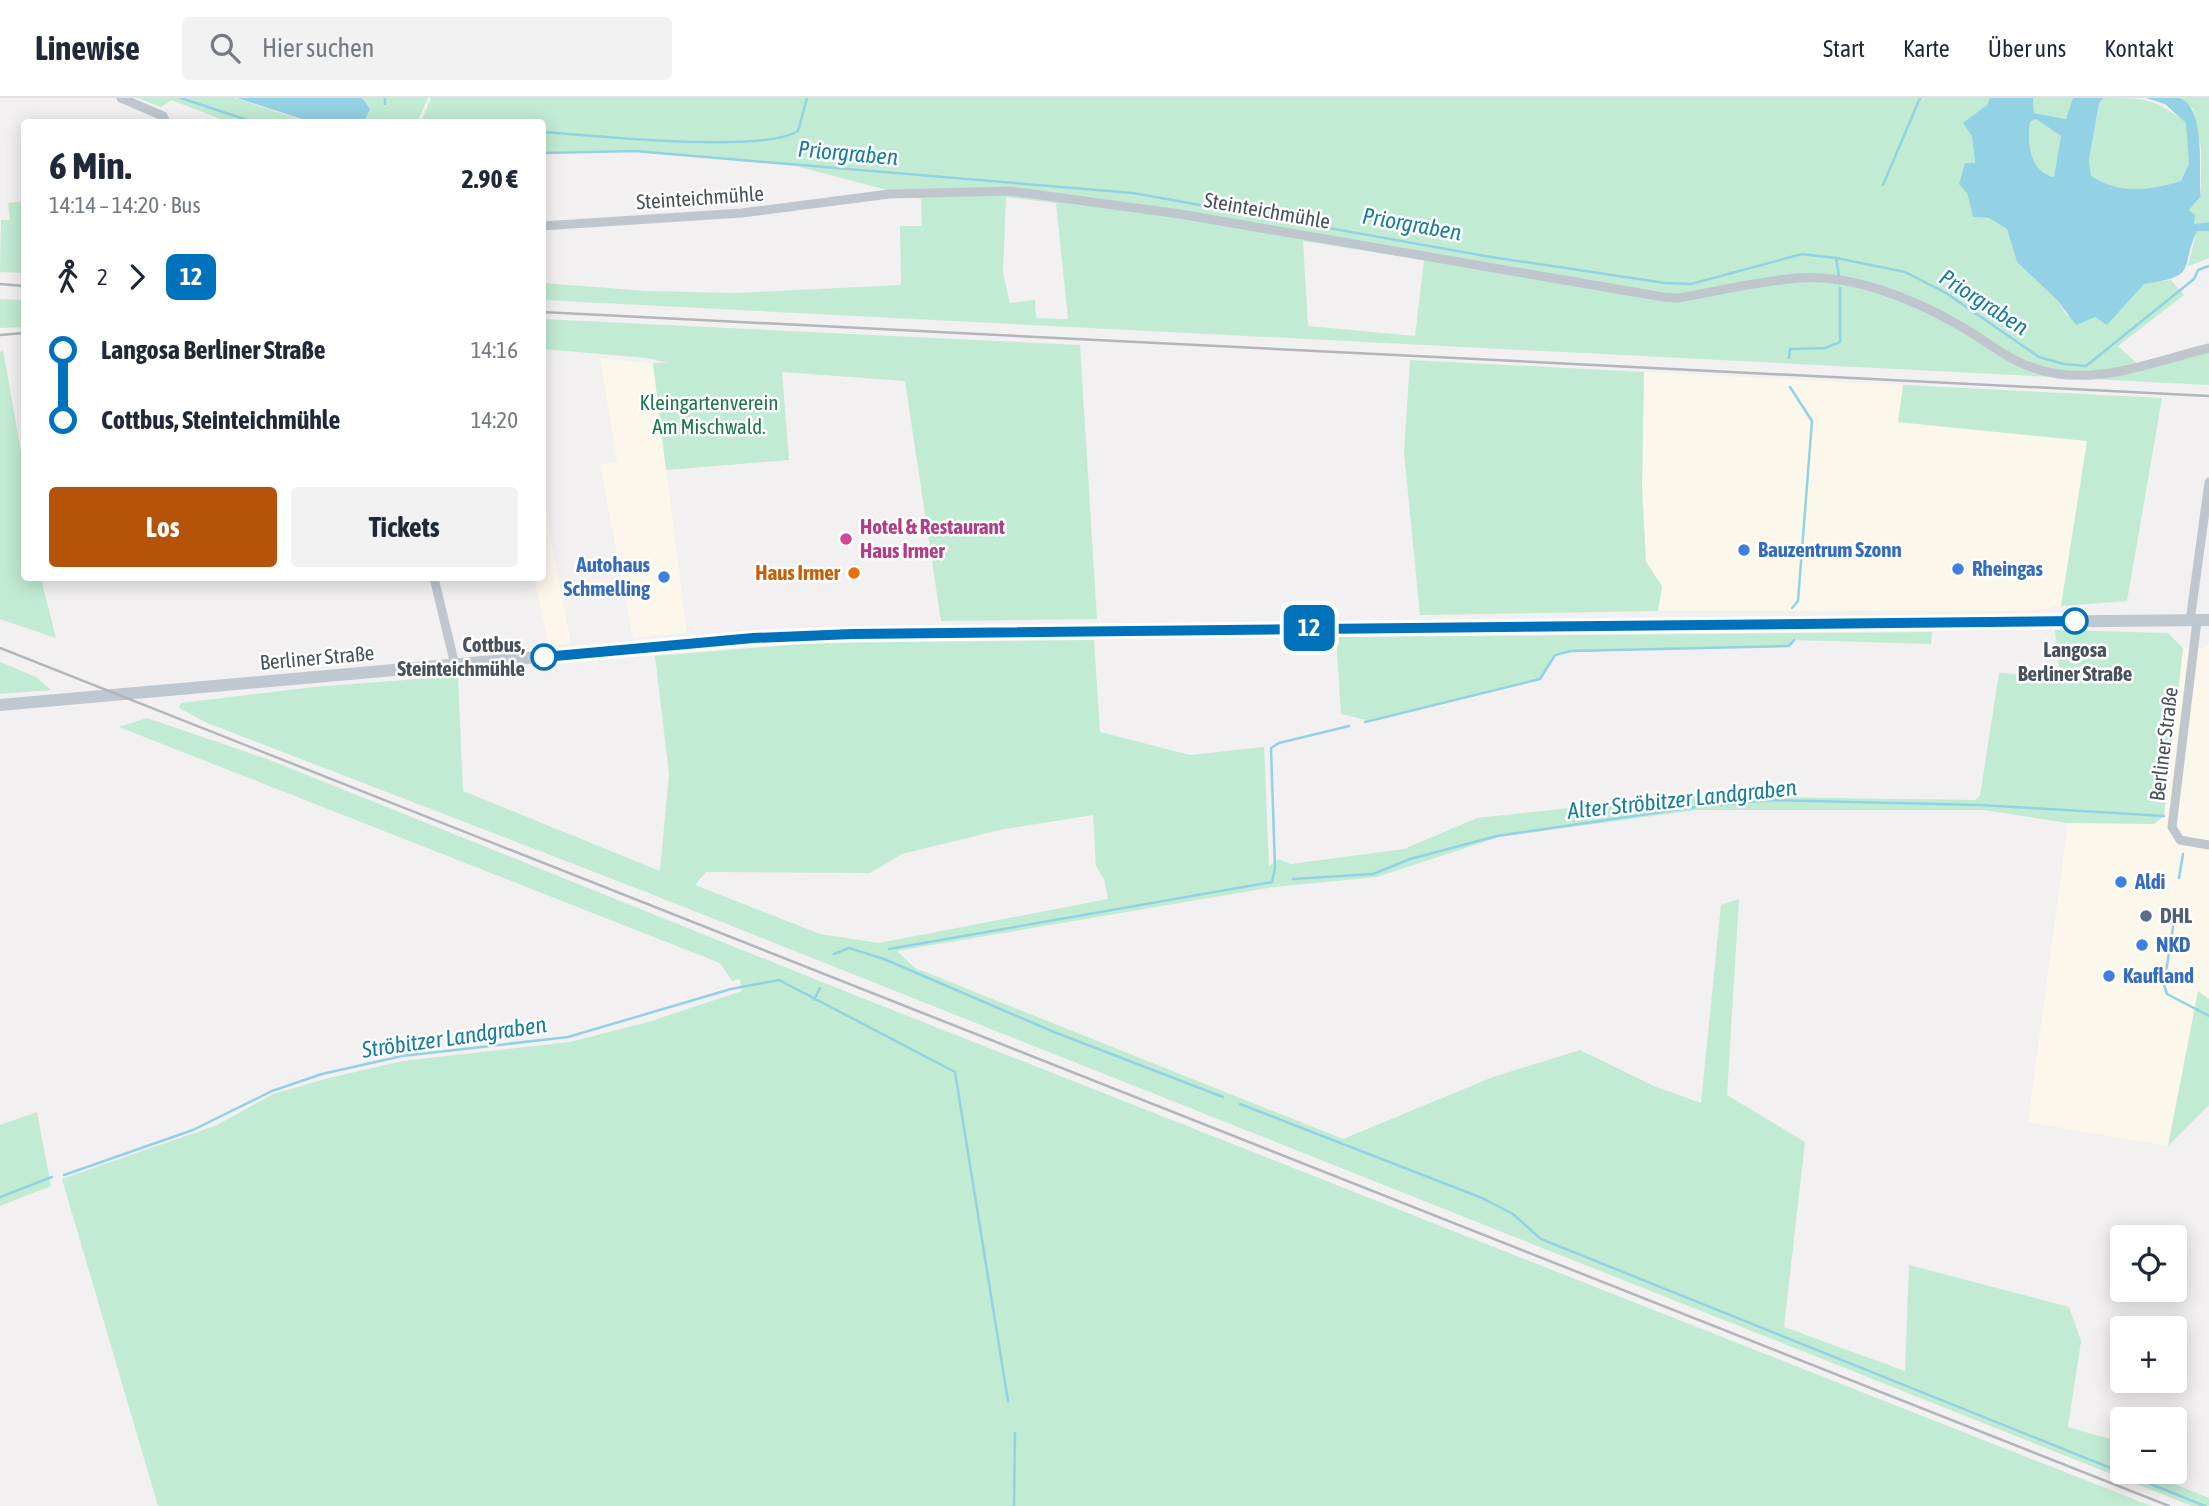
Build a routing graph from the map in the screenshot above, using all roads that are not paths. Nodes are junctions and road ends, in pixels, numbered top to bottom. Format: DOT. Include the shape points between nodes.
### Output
graph roads {
  1 [pos="121,98"];
  2 [pos="164,119"];
  3 [pos="546,226"];
  4 [pos="2209,348"];
  5 [pos="2209,482"];
  6 [pos="435,581"];
  7 [pos="2199,621"];
  8 [pos="455,665"];
  9 [pos="0,705"];
  10 [pos="2209,845"];
  1 -- 2 [label="street"];
  3 -- 4 [label="street, Steinteichmühle" via="742,213 890,194 1010,191 1180,214 1663,297 1801,278 1845,282 1891,293 1955,323 2014,362 2058,374 2102,375"];
  5 -- 7 [label="street, Berliner Straße"];
  6 -- 8 [label="street"];
  7 -- 8 [label="main road, Berliner Straße" via="865,634 753,638"];
  7 -- 10 [label="street, Berliner Straße" via="2172,827 2180,839"];
  8 -- 9 [label="main road, Berliner Straße"];
}
